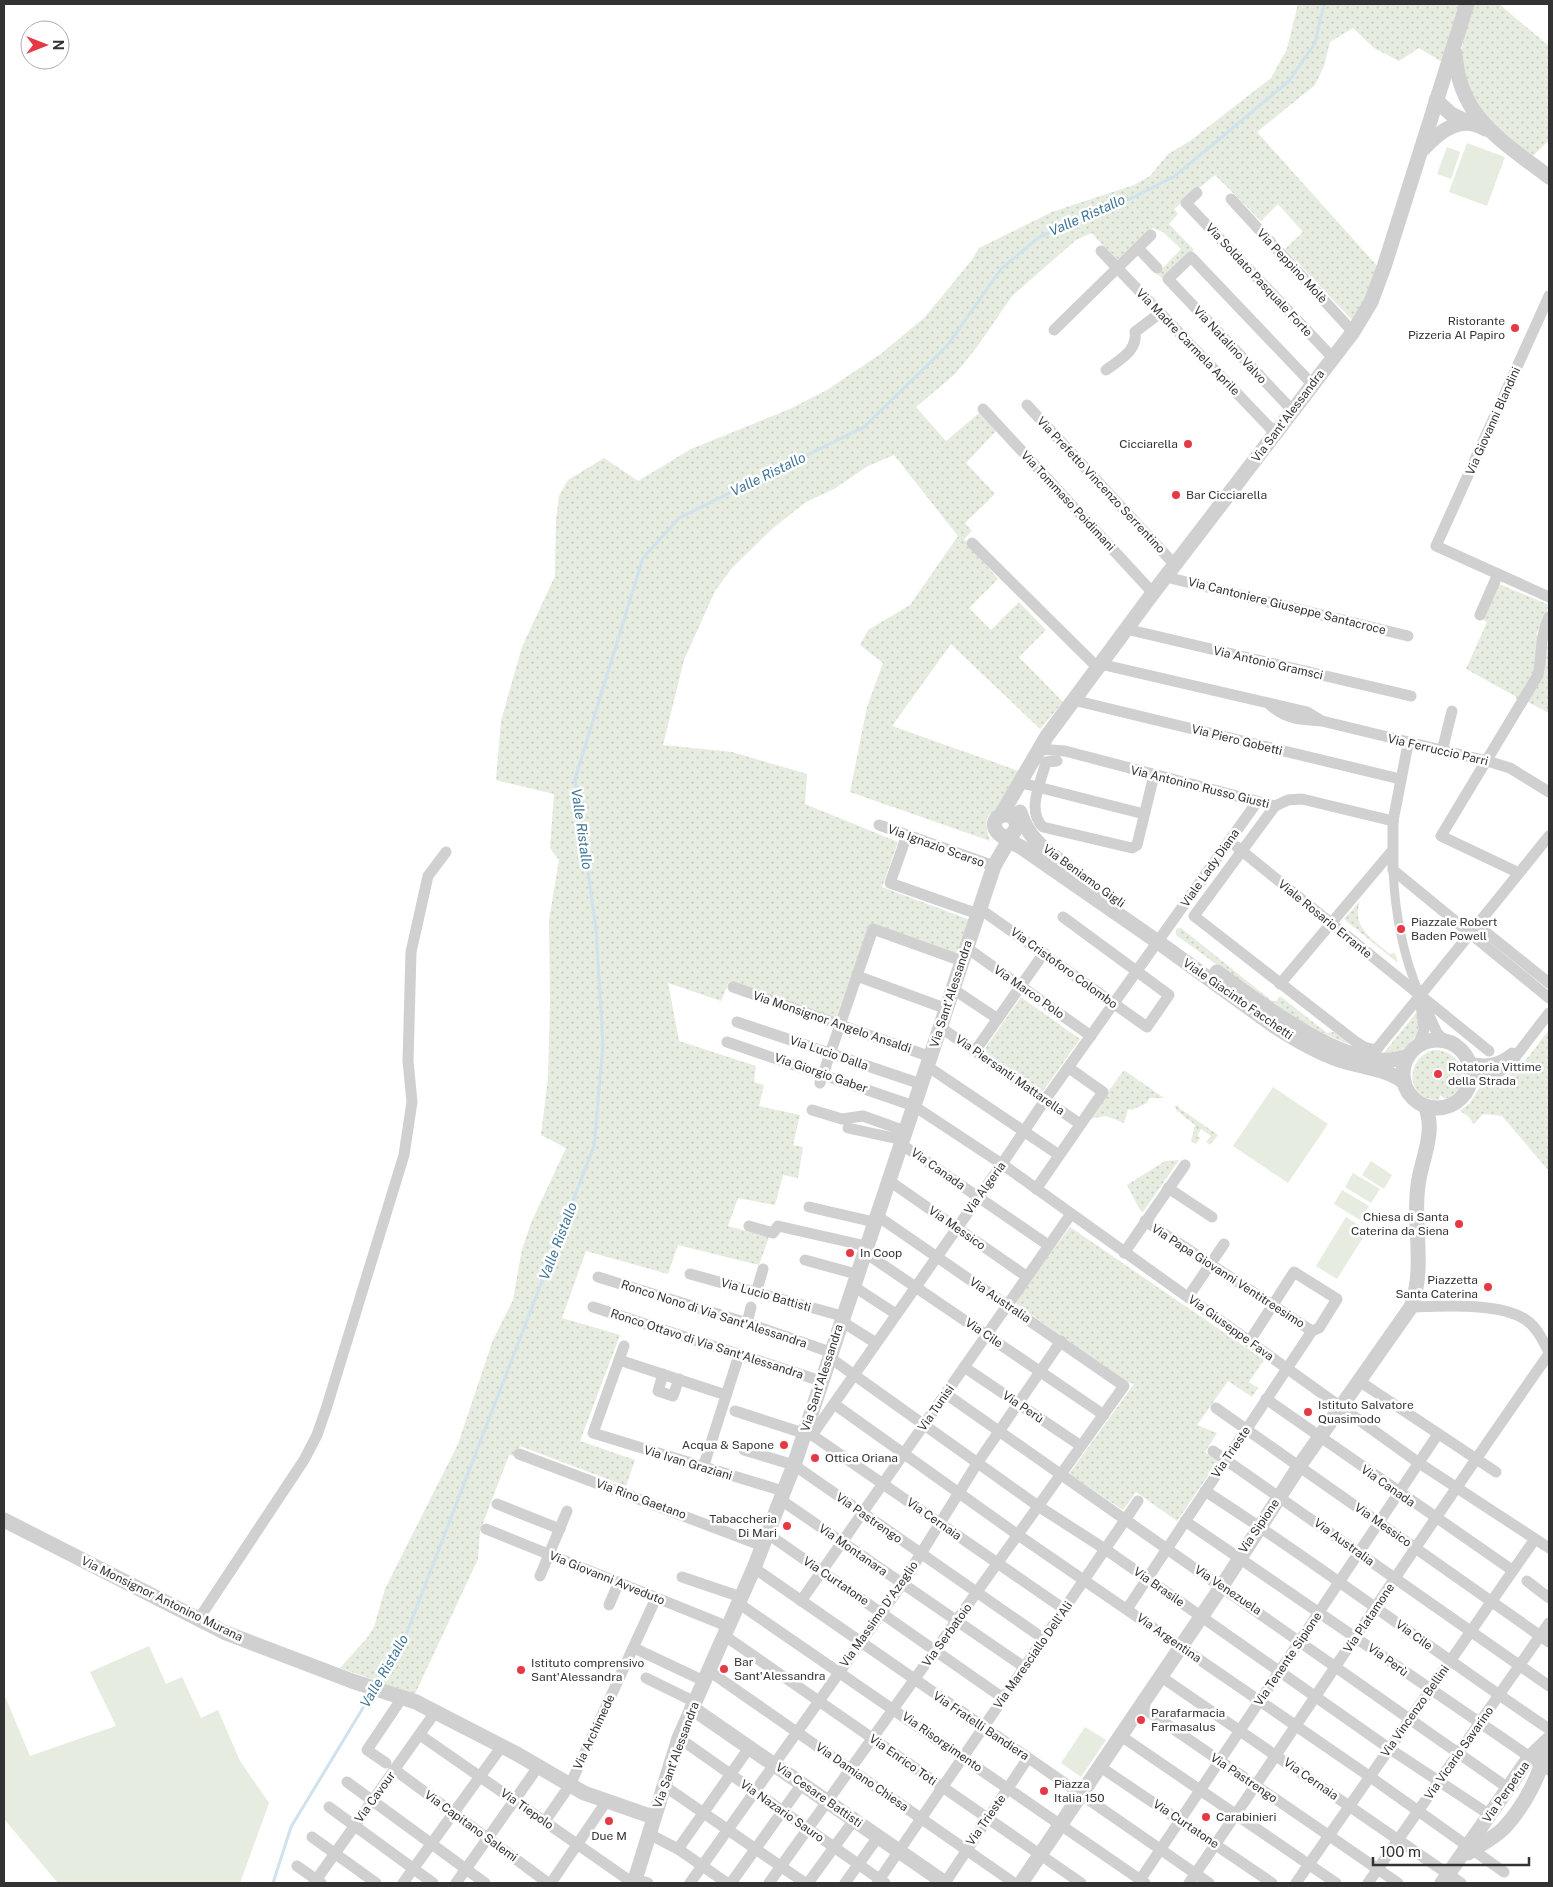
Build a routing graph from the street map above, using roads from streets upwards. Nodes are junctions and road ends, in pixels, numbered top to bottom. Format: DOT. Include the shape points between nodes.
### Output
graph roads {
  1 [pos="1467,4"];
  2 [pos="1455,43"];
  3 [pos="1436,100"];
  4 [pos="1469,105"];
  5 [pos="1468,122"];
  6 [pos="1497,136"];
  7 [pos="1421,151"];
  8 [pos="1549,177"];
  9 [pos="1197,192"];
  10 [pos="1231,199"];
  11 [pos="1151,236"];
  12 [pos="1138,248"];
  13 [pos="1101,251"];
  14 [pos="1116,268"];
  15 [pos="1157,268"];
  16 [pos="1549,296"];
  17 [pos="1160,313"];
  18 [pos="1054,330"];
  19 [pos="1353,332"];
  20 [pos="1333,358"];
  21 [pos="1106,370"];
  22 [pos="1313,385"];
  23 [pos="1027,405"];
  24 [pos="983,410"];
  25 [pos="1293,411"];
  26 [pos="1275,433"];
  27 [pos="972,543"];
  28 [pos="1170,571"];
  29 [pos="1498,574"];
  30 [pos="1152,593"];
  31 [pos="1549,597"];
  32 [pos="1480,615"];
  33 [pos="1549,617"];
  34 [pos="1126,630"];
  35 [pos="1408,636"];
  36 [pos="1545,636"];
  37 [pos="1098,666"];
  38 [pos="1411,696"];
  39 [pos="1073,700"];
  40 [pos="1452,712"];
  41 [pos="1047,736"];
  42 [pos="1408,744"];
  43 [pos="1038,749"];
  44 [pos="1066,751"];
  45 [pos="1442,751"];
  46 [pos="1057,761"];
  47 [pos="1487,761"];
  48 [pos="1154,775"];
  49 [pos="1400,779"];
  50 [pos="1022,783"];
  51 [pos="1040,787"];
  52 [pos="1549,792"];
  53 [pos="1257,802"];
  54 [pos="1018,806"];
  55 [pos="1275,806"];
  56 [pos="1144,814"];
  57 [pos="1393,821"];
  58 [pos="878,825"];
  59 [pos="908,835"];
  60 [pos="1549,836"];
  61 [pos="1010,837"];
  62 [pos="1229,842"];
  63 [pos="1046,851"];
  64 [pos="1242,851"];
  65 [pos="1392,851"];
  66 [pos="446,852"];
  67 [pos="994,866"];
  68 [pos="1392,870"];
  69 [pos="1519,873"];
  70 [pos="979,912"];
  71 [pos="1062,917"];
  72 [pos="1332,924"];
  73 [pos="1474,929"];
  74 [pos="1161,938"];
  75 [pos="1044,954"];
  76 [pos="965,955"];
  77 [pos="1137,972"];
  78 [pos="857,976"];
  79 [pos="1549,983"];
  80 [pos="1280,984"];
  81 [pos="1021,986"];
  82 [pos="733,988"];
  83 [pos="953,989"];
  84 [pos="1549,998"];
  85 [pos="1421,999"];
  86 [pos="1113,1004"];
  87 [pos="946,1009"];
  88 [pos="1549,1013"];
  89 [pos="998,1019"];
  90 [pos="737,1022"];
  91 [pos="839,1025"];
  92 [pos="940,1027"];
  93 [pos="1091,1036"];
  94 [pos="1445,1041"];
  95 [pos="727,1042"];
  96 [pos="1525,1042"];
  97 [pos="975,1050"];
  98 [pos="1490,1051"];
  99 [pos="1413,1052"];
  100 [pos="830,1054"];
  101 [pos="929,1061"];
  102 [pos="1469,1062"];
  103 [pos="1069,1068"];
  104 [pos="821,1078"];
  105 [pos="1404,1082"];
  106 [pos="1471,1082"];
  107 [pos="921,1084"];
  108 [pos="1045,1100"];
  109 [pos="914,1106"];
  110 [pos="1425,1106"];
  111 [pos="1451,1106"];
  112 [pos="812,1110"];
  113 [pos="1080,1124"];
  114 [pos="848,1128"];
  115 [pos="1024,1132"];
  116 [pos="903,1138"];
  117 [pos="1427,1147"];
  118 [pos="1059,1155"];
  119 [pos="1002,1164"];
  120 [pos="1185,1165"];
  121 [pos="888,1180"];
  122 [pos="1168,1188"];
  123 [pos="1036,1189"];
  124 [pos="978,1198"];
  125 [pos="809,1207"];
  126 [pos="1071,1214"];
  127 [pos="1212,1217"];
  128 [pos="875,1219"];
  129 [pos="1145,1221"];
  130 [pos="749,1226"];
  131 [pos="956,1227"];
  132 [pos="1224,1244"];
  133 [pos="1048,1245"];
  134 [pos="865,1249"];
  135 [pos="1124,1253"];
  136 [pos="936,1256"];
  137 [pos="805,1260"];
  138 [pos="1210,1264"];
  139 [pos="763,1269"];
  140 [pos="690,1274"];
  141 [pos="1026,1276"];
  142 [pos="598,1277"];
  143 [pos="854,1280"];
  144 [pos="914,1286"];
  145 [pos="756,1292"];
  146 [pos="1188,1297"];
  147 [pos="1006,1305"];
  148 [pos="1273,1306"];
  149 [pos="593,1307"];
  150 [pos="751,1307"];
  151 [pos="1411,1307"];
  152 [pos="896,1314"];
  153 [pos="841,1318"];
  154 [pos="747,1323"];
  155 [pos="1312,1331"];
  156 [pos="985,1334"];
  157 [pos="1061,1341"];
  158 [pos="1249,1342"];
  159 [pos="876,1343"];
  160 [pos="624,1346"];
  161 [pos="1549,1353"];
  162 [pos="739,1355"];
  163 [pos="829,1355"];
  164 [pos="619,1360"];
  165 [pos="964,1367"];
  166 [pos="1288,1368"];
  167 [pos="1040,1372"];
  168 [pos="663,1374"];
  169 [pos="853,1374"];
  170 [pos="679,1379"];
  171 [pos="821,1381"];
  172 [pos="1358,1381"];
  173 [pos="1124,1386"];
  174 [pos="946,1394"];
  175 [pos="726,1395"];
  176 [pos="1266,1400"];
  177 [pos="1018,1403"];
  178 [pos="834,1404"];
  179 [pos="1341,1406"];
  180 [pos="1216,1408"];
  181 [pos="735,1411"];
  182 [pos="1104,1415"];
  183 [pos="924,1424"];
  184 [pos="1246,1429"];
  185 [pos="807,1432"];
  186 [pos="999,1432"];
  187 [pos="1438,1434"];
  188 [pos="1320,1438"];
  189 [pos="1080,1446"];
  190 [pos="744,1450"];
  191 [pos="1213,1451"];
  192 [pos="519,1454"];
  193 [pos="904,1454"];
  194 [pos="1475,1458"];
  195 [pos="1226,1459"];
  196 [pos="978,1462"];
  197 [pos="1419,1463"];
  198 [pos="794,1465"];
  199 [pos="1300,1465"];
  200 [pos="703,1468"];
  201 [pos="1496,1472"];
  202 [pos="1060,1475"];
  203 [pos="883,1484"];
  204 [pos="1455,1488"];
  205 [pos="1205,1491"];
  206 [pos="959,1493"];
  207 [pos="1398,1493"];
  208 [pos="782,1496"];
  209 [pos="1280,1496"];
  210 [pos="1138,1500"];
  211 [pos="497,1504"];
  212 [pos="1038,1506"];
  213 [pos="567,1511"];
  214 [pos="863,1514"];
  215 [pos="1436,1518"];
  216 [pos="4,1520"];
  217 [pos="1125,1520"];
  218 [pos="1185,1521"];
  219 [pos="941,1523"];
  220 [pos="1379,1523"];
  221 [pos="1260,1526"];
  222 [pos="486,1529"];
  223 [pos="560,1529"];
  224 [pos="1018,1535"];
  225 [pos="1534,1539"];
  226 [pos="765,1540"];
  227 [pos="842,1542"];
  228 [pos="1416,1548"];
  229 [pos="1549,1548"];
  230 [pos="1105,1549"];
  231 [pos="1167,1549"];
  232 [pos="921,1553"];
  233 [pos="1359,1553"];
  234 [pos="549,1554"];
  235 [pos="1238,1557"];
  236 [pos="998,1563"];
  237 [pos="754,1568"];
  238 [pos="1512,1570"];
  239 [pos="821,1571"];
  240 [pos="540,1576"];
  241 [pos="682,1577"];
  242 [pos="1147,1579"];
  243 [pos="1396,1579"];
  244 [pos="1084,1580"];
  245 [pos="1339,1581"];
  246 [pos="1527,1581"];
  247 [pos="620,1582"];
  248 [pos="902,1584"];
  249 [pos="1222,1586"];
  250 [pos="977,1593"];
  251 [pos="656,1598"];
  252 [pos="1549,1598"];
  253 [pos="740,1600"];
  254 [pos="801,1601"];
  255 [pos="1492,1602"];
  256 [pos="609,1605"];
  257 [pos="1377,1608"];
  258 [pos="1064,1609"];
  259 [pos="1127,1609"];
  260 [pos="881,1612"];
  261 [pos="1320,1612"];
  262 [pos="1201,1616"];
  263 [pos="198,1620"];
  264 [pos="957,1622"];
  265 [pos="1549,1623"];
  266 [pos="727,1631"];
  267 [pos="1471,1632"];
  268 [pos="1356,1637"];
  269 [pos="1044,1639"];
  270 [pos="1545,1639"];
  271 [pos="1300,1640"];
  272 [pos="860,1642"];
  273 [pos="1180,1646"];
  274 [pos="634,1648"];
  275 [pos="934,1651"];
  276 [pos="1450,1662"];
  277 [pos="1519,1666"];
  278 [pos="1024,1667"];
  279 [pos="1336,1667"];
  280 [pos="1280,1670"];
  281 [pos="839,1672"];
  282 [pos="706,1676"];
  283 [pos="1160,1676"];
  284 [pos="646,1678"];
  285 [pos="914,1680"];
  286 [pos="1549,1686"];
  287 [pos="1430,1690"];
  288 [pos="1316,1695"];
  289 [pos="1499,1695"];
  290 [pos="399,1697"];
  291 [pos="1002,1698"];
  292 [pos="818,1700"];
  293 [pos="1260,1701"];
  294 [pos="693,1705"];
  295 [pos="1140,1706"];
  296 [pos="894,1709"];
  297 [pos="436,1711"];
  298 [pos="1410,1720"];
  299 [pos="1480,1724"];
  300 [pos="1295,1725"];
  301 [pos="983,1727"];
  302 [pos="1549,1729"];
  303 [pos="1240,1731"];
  304 [pos="796,1732"];
  305 [pos="420,1735"];
  306 [pos="1121,1736"];
  307 [pos="679,1738"];
  308 [pos="873,1739"];
  309 [pos="1548,1741"];
  310 [pos="502,1746"];
  311 [pos="749,1748"];
  312 [pos="1390,1749"];
  313 [pos="1458,1753"];
  314 [pos="1276,1755"];
  315 [pos="963,1757"];
  316 [pos="1028,1758"];
  317 [pos="1220,1761"];
  318 [pos="774,1764"];
  319 [pos="1540,1764"];
  320 [pos="1100,1766"];
  321 [pos="390,1767"];
  322 [pos="538,1767"];
  323 [pos="851,1770"];
  324 [pos="730,1774"];
  325 [pos="479,1776"];
  326 [pos="1369,1776"];
  327 [pos="1439,1780"];
  328 [pos="347,1782"];
  329 [pos="802,1784"];
  330 [pos="570,1785"];
  331 [pos="663,1785"];
  332 [pos="1256,1785"];
  333 [pos="942,1787"];
  334 [pos="1008,1788"];
  335 [pos="1508,1788"];
  336 [pos="1200,1790"];
  337 [pos="755,1792"];
  338 [pos="1080,1794"];
  339 [pos="373,1800"];
  340 [pos="514,1801"];
  341 [pos="606,1802"];
  342 [pos="828,1802"];
  343 [pos="1350,1806"];
  344 [pos="329,1807"];
  345 [pos="782,1811"];
  346 [pos="1419,1811"];
  347 [pos="453,1813"];
  348 [pos="703,1813"];
  349 [pos="1236,1815"];
  350 [pos="1490,1815"];
  351 [pos="653,1817"];
  352 [pos="921,1818"];
  353 [pos="987,1818"];
  354 [pos="854,1820"];
  355 [pos="1180,1820"];
  356 [pos="545,1822"];
  357 [pos="1060,1824"];
  358 [pos="354,1826"];
  359 [pos="808,1829"];
  360 [pos="729,1830"];
  361 [pos="649,1834"];
  362 [pos="1329,1836"];
  363 [pos="312,1837"];
  364 [pos="878,1837"];
  365 [pos="489,1839"];
  366 [pos="1398,1840"];
  367 [pos="432,1843"];
  368 [pos="1215,1844"];
  369 [pos="578,1845"];
  370 [pos="834,1847"];
  371 [pos="1472,1847"];
  372 [pos="678,1849"];
  373 [pos="755,1849"];
  374 [pos="966,1849"];
  375 [pos="1160,1850"];
  376 [pos="899,1851"];
  377 [pos="335,1854"];
  378 [pos="1040,1854"];
  379 [pos="858,1865"];
  380 [pos="1309,1865"];
  381 [pos="297,1866"];
  382 [pos="702,1866"];
  383 [pos="781,1867"];
  384 [pos="413,1869"];
  385 [pos="466,1870"];
  386 [pos="1377,1870"];
  387 [pos="1504,1872"];
  388 [pos="1452,1876"];
  389 [pos="1192,1878"];
  390 [pos="317,1882"];
  391 [pos="638,1882"];
  392 [pos="880,1882"];
  393 [pos="1141,1882"];
  394 [pos="376,1883"];
  395 [pos="403,1883"];
  396 [pos="433,1883"];
  397 [pos="456,1883"];
  398 [pos="485,1883"];
  399 [pos="549,1883"];
  400 [pos="690,1883"];
  401 [pos="727,1883"];
  402 [pos="731,1883"];
  403 [pos="770,1883"];
  404 [pos="806,1883"];
  405 [pos="845,1883"];
  406 [pos="945,1883"];
  407 [pos="1014,1883"];
  408 [pos="1021,1883"];
  409 [pos="1081,1883"];
  410 [pos="1209,1883"];
  411 [pos="1272,1883"];
  412 [pos="1296,1883"];
  413 [pos="1336,1883"];
  414 [pos="1368,1883"];
  415 [pos="1398,1883"];
  1 -- 2 [label="street, Via Sant'Alessandra"];
  2 -- 3 [label="street, Via Sant'Alessandra"];
  2 -- 4 [label="street" via="1456,70"];
  3 -- 4 [label="street" via="1458,100"];
  3 -- 5 [label="street" via="1451,114"];
  3 -- 7 [label="street, Via Sant'Alessandra"];
  4 -- 6 [label="street"];
  5 -- 6 [label="street"];
  5 -- 7 [label="street" via="1453,125 1438,134"];
  6 -- 8 [label="street"];
  7 -- 19 [label="street, Via Sant'Alessandra" via="1371,302"];
  9 -- 20 [label="street, Via Soldato Pasquale Forte" via="1186,203"];
  10 -- 19 [label="street, Via Peppino Molè"];
  11 -- 12 [label="street"];
  12 -- 14 [label="street"];
  12 -- 15 [label="street"];
  13 -- 14 [label="street, Via Madre Carmela Aprile"];
  14 -- 17 [label="street, Via Madre Carmela Aprile"];
  14 -- 18 [label="street"];
  16 -- 29 [label="street, Via Giovanni Blandini" via="1436,546"];
  17 -- 21 [label="street" via="1135,332 1132,350"];
  17 -- 26 [label="street, Via Madre Carmela Aprile"];
  19 -- 20 [label="street, Via Sant'Alessandra"];
  20 -- 22 [label="street, Via Sant'Alessandra"];
  22 -- 25 [label="street, Via Sant'Alessandra"];
  22 -- 25 [label="street, Via Natalino Valvo" via="1191,257 1168,278"];
  23 -- 28 [label="street, Via Prefetto Vincenzo Serrentino"];
  24 -- 30 [label="street, Via Tommaso Poidimani"];
  25 -- 26 [label="street, Via Sant'Alessandra"];
  26 -- 28 [label="street, Via Sant'Alessandra"];
  27 -- 37 [label="street"];
  28 -- 30 [label="street, Via Sant'Alessandra"];
  28 -- 35 [label="street, Via Cantoniere Giuseppe Santacroce"];
  29 -- 31 [label="street"];
  29 -- 32 [label="street"];
  30 -- 34 [label="street, Via Sant'Alessandra"];
  33 -- 36 [label="street"];
  34 -- 37 [label="street, Via Sant'Alessandra"];
  34 -- 38 [label="street, Via Antonio Gramsci"];
  36 -- 47 [label="street" via="1538,675"];
  37 -- 39 [label="street, Via Sant'Alessandra"];
  37 -- 42 [label="street, Via Ferruccio Parri" via="1268,704 1280,714 1322,721"];
  39 -- 41 [label="street, Via Sant'Alessandra"];
  39 -- 49 [label="street, Via Piero Gobetti"];
  40 -- 45 [label="street"];
  41 -- 43 [label="street, Via Sant'Alessandra"];
  41 -- 44 [label="street"];
  42 -- 45 [label="street, Via Ferruccio Parri"];
  42 -- 49 [label="street"];
  43 -- 44 [label="street"];
  43 -- 50 [label="street, Via Sant'Alessandra"];
  44 -- 48 [label="street, Via Antonino Russo Giusti"];
  45 -- 47 [label="street, Via Ferruccio Parri"];
  46 -- 51 [label="street" via="1046,762"];
  47 -- 52 [label="street, Via Ferruccio Parri" via="1510,768"];
  47 -- 69 [label="street" via="1441,836"];
  48 -- 53 [label="street, Via Antonino Russo Giusti"];
  48 -- 56 [label="street"];
  49 -- 57 [label="street"];
  50 -- 51 [label="street"];
  50 -- 54 [label="street"];
  50 -- 61 [label="street" via="1001,815 1013,816"];
  51 -- 56 [label="street"];
  51 -- 56 [label="street" via="1033,811 1036,821 1043,827 1132,848 1137,845"];
  53 -- 55 [label="street, Via Antonino Russo Giusti"];
  53 -- 62 [label="street, Viale Lady Diana"];
  54 -- 61 [label="street"];
  54 -- 63 [label="street, Via Beniamo Gigli" via="1027,830"];
  55 -- 57 [label="street, Via Antonino Russo Giusti" via="1288,800 1302,799"];
  55 -- 64 [label="street"];
  57 -- 65 [label="street"];
  58 -- 59 [label="street, Via Ignazio Scarso"];
  59 -- 67 [label="street, Via Ignazio Scarso"];
  59 -- 70 [label="street, Via Cristoforo Colombo" via="890,883"];
  60 -- 69 [label="street"];
  61 -- 63 [label="street"];
  61 -- 67 [label="street"];
  61 -- 67 [label="street"];
  61 -- 74 [label="street, Via Beniamo Gigli"];
  62 -- 64 [label="street, Viale Rosario Errante"];
  62 -- 74 [label="street, Viale Lady Diana"];
  63 -- 74 [label="street, Via Beniamo Gigli"];
  64 -- 72 [label="street, Viale Rosario Errante"];
  64 -- 80 [label="street" via="1194,916"];
  65 -- 68 [label="street"];
  65 -- 72 [label="street"];
  66 -- 263 [label="street" via="428,876 411,952 408,1061 412,1102 404,1155 327,1406 304,1460"];
  67 -- 70 [label="street, Via Sant'Alessandra"];
  68 -- 73 [label="street"];
  68 -- 85 [label="street" via="1397,920 1410,972"];
  69 -- 73 [label="street"];
  70 -- 75 [label="street, Via Cristoforo Colombo"];
  70 -- 76 [label="street, Via Sant'Alessandra"];
  71 -- 77 [label="street"];
  72 -- 80 [label="street"];
  72 -- 85 [label="street, Viale Rosario Errante"];
  73 -- 79 [label="street"];
  73 -- 84 [label="street"];
  73 -- 85 [label="street"];
  74 -- 77 [label="street, Via Algeria"];
  74 -- 99 [label="street, Viale Giacinto Facchetti" via="1314,1037 1389,1061"];
  74 -- 105 [label="street, Viale Giacinto Facchetti" via="1294,1039 1337,1060 1389,1072"];
  75 -- 81 [label="street"];
  75 -- 86 [label="street, Via Cristoforo Colombo"];
  76 -- 78 [label="street, Via Marco Polo" via="874,929"];
  76 -- 81 [label="street, Via Marco Polo"];
  76 -- 83 [label="street, Via Sant'Alessandra"];
  77 -- 86 [label="street, Via Algeria"];
  77 -- 86 [label="street, Via Cristoforo Colombo" via="1169,995 1147,1027"];
  78 -- 87 [label="street"];
  78 -- 91 [label="street"];
  80 -- 85 [label="street" via="1364,1048 1376,1050"];
  81 -- 89 [label="street"];
  81 -- 93 [label="street, Via Marco Polo"];
  82 -- 91 [label="street, Via Monsignor Angelo Ansaldi"];
  83 -- 87 [label="street, Via Sant'Alessandra"];
  83 -- 89 [label="street"];
  85 -- 94 [label="street" via="1437,1033"];
  85 -- 98 [label="street, Viale Rosario Errante"];
  85 -- 99 [label="street" via="1424,1030"];
  86 -- 93 [label="street, Via Algeria"];
  87 -- 92 [label="street, Via Sant'Alessandra"];
  88 -- 96 [label="street"];
  89 -- 97 [label="street"];
  90 -- 100 [label="street, Via Lucio Dalla"];
  91 -- 100 [label="street"];
  91 -- 101 [label="street, Via Monsignor Angelo Ansaldi"];
  92 -- 97 [label="street, Via Piersanti Mattarella"];
  92 -- 101 [label="street, Via Sant'Alessandra"];
  93 -- 103 [label="street, Via Algeria"];
  94 -- 99 [label="street" via="1431,1041"];
  94 -- 102 [label="street" via="1460,1049"];
  95 -- 104 [label="street, Via Giorgio Gaber"];
  96 -- 102 [label="street" via="1504,1060 1478,1064"];
  96 -- 106 [label="street" via="1516,1058 1502,1070"];
  97 -- 108 [label="street, Via Piersanti Mattarella"];
  99 -- 105 [label="street" via="1405,1064"];
  100 -- 104 [label="street"];
  100 -- 107 [label="street, Via Lucio Dalla"];
  101 -- 107 [label="street, Via Sant'Alessandra"];
  101 -- 115 [label="street"];
  102 -- 106 [label="street"];
  103 -- 108 [label="street, Via Algeria"];
  103 -- 113 [label="street" via="1103,1092"];
  104 -- 109 [label="street, Via Giorgio Gaber"];
  105 -- 110 [label="street" via="1412,1096"];
  106 -- 111 [label="street" via="1464,1096"];
  107 -- 109 [label="street, Via Sant'Alessandra"];
  108 -- 113 [label="street, Via Piersanti Mattarella"];
  108 -- 115 [label="street, Via Algeria"];
  109 -- 116 [label="street, Via Sant'Alessandra"];
  109 -- 119 [label="street, Via Giuseppe Fava"];
  110 -- 111 [label="street"];
  110 -- 117 [label="street" via="1430,1122"];
  111 -- 117 [label="street"];
  112 -- 116 [label="street" via="842,1119 863,1116"];
  113 -- 118 [label="street"];
  114 -- 116 [label="street"];
  115 -- 118 [label="street"];
  115 -- 119 [label="street, Via Algeria"];
  116 -- 121 [label="street, Via Sant'Alessandra"];
  116 -- 124 [label="street, Via Canada"];
  117 -- 151 [label="street, Via Sipione" via="1415,1212 1418,1279"];
  118 -- 123 [label="street"];
  119 -- 123 [label="street, Via Giuseppe Fava"];
  119 -- 124 [label="street, Via Algeria"];
  120 -- 122 [label="street"];
  121 -- 128 [label="street, Via Sant'Alessandra"];
  121 -- 131 [label="street, Via Messico"];
  122 -- 127 [label="street"];
  122 -- 129 [label="street"];
  123 -- 126 [label="street, Via Giuseppe Fava"];
  124 -- 131 [label="street, Via Algeria"];
  124 -- 133 [label="street, Via Canada"];
  125 -- 128 [label="street"];
  126 -- 133 [label="street, Via Tunisi"];
  126 -- 135 [label="street, Via Giuseppe Fava"];
  128 -- 134 [label="street, Via Sant'Alessandra"];
  128 -- 136 [label="street, Via Australia"];
  129 -- 135 [label="street"];
  129 -- 138 [label="street, Via Papa Giovanni Ventitreesimo"];
  130 -- 134 [label="street" via="773,1233 778,1226"];
  131 -- 136 [label="street, Via Algeria"];
  131 -- 141 [label="street, Via Messico"];
  132 -- 138 [label="street"];
  133 -- 141 [label="street, Via Tunisi"];
  134 -- 143 [label="street, Via Sant'Alessandra"];
  134 -- 144 [label="street, Via Cile"];
  135 -- 146 [label="street, Via Giuseppe Fava"];
  136 -- 144 [label="street, Via Algeria"];
  136 -- 147 [label="street, Via Australia"];
  137 -- 143 [label="street"];
  138 -- 146 [label="street"];
  138 -- 148 [label="street, Via Papa Giovanni Ventitreesimo"];
  139 -- 145 [label="street"];
  140 -- 145 [label="street, Via Lucio Battisti"];
  141 -- 147 [label="street, Via Tunisi"];
  142 -- 154 [label="street, Ronco Nono di Via Sant'Alessandra"];
  143 -- 152 [label="street"];
  143 -- 153 [label="street, Via Sant'Alessandra"];
  144 -- 152 [label="street, Via Algeria"];
  144 -- 156 [label="street, Via Cile"];
  145 -- 153 [label="street, Via Lucio Battisti"];
  146 -- 158 [label="street, Via Giuseppe Fava"];
  147 -- 156 [label="street, Via Tunisi"];
  147 -- 157 [label="street, Via Australia"];
  148 -- 155 [label="street, Via Papa Giovanni Ventitreesimo"];
  148 -- 155 [label="street, Via Trieste" via="1294,1272 1337,1299 1319,1328"];
  148 -- 158 [label="street"];
  149 -- 162 [label="street, Ronco Ottavo di Via Sant'Alessandra"];
  150 -- 154 [label="street"];
  151 -- 161 [label="street, Via Platamone" via="1469,1306 1510,1313 1526,1320 1535,1329"];
  151 -- 172 [label="street, Via Sipione"];
  152 -- 159 [label="street, Via Algeria"];
  153 -- 159 [label="street"];
  153 -- 163 [label="street, Via Sant'Alessandra"];
  154 -- 163 [label="street, Ronco Nono di Via Sant'Alessandra"];
  155 -- 166 [label="street, Via Trieste"];
  156 -- 165 [label="street, Via Tunisi"];
  156 -- 167 [label="street, Via Cile"];
  157 -- 167 [label="street, Via Massimo D'Azeglio"];
  157 -- 173 [label="street, Via Australia"];
  158 -- 166 [label="street, Via Giuseppe Fava"];
  159 -- 169 [label="street, Via Algeria"];
  160 -- 164 [label="street"];
  161 -- 194 [label="street, Via Platamone"];
  162 -- 171 [label="street, Ronco Ottavo di Via Sant'Alessandra"];
  162 -- 175 [label="street"];
  163 -- 169 [label="street, Via Brasile"];
  163 -- 171 [label="street, Via Sant'Alessandra"];
  164 -- 168 [label="street"];
  164 -- 200 [label="street, Via Ivan Graziani" via="593,1434"];
  165 -- 174 [label="street, Via Tunisi"];
  165 -- 177 [label="street, Via Perù"];
  166 -- 176 [label="street, Via Trieste"];
  166 -- 179 [label="street, Via Giuseppe Fava"];
  167 -- 177 [label="street, Via Massimo D'Azeglio"];
  167 -- 182 [label="street, Via Cile"];
  168 -- 170 [label="street"];
  168 -- 170 [label="street" via="658,1391 673,1396"];
  169 -- 178 [label="street, Via Algeria"];
  169 -- 183 [label="street, Via Brasile"];
  170 -- 175 [label="street"];
  171 -- 185 [label="street, Via Sant'Alessandra"];
  172 -- 179 [label="street, Via Sipione"];
  172 -- 187 [label="street"];
  173 -- 182 [label="street, Via Serbatoio"];
  174 -- 183 [label="street, Via Tunisi"];
  174 -- 186 [label="street, Via Venezuela"];
  175 -- 200 [label="street"];
  176 -- 184 [label="street, Via Trieste"];
  176 -- 188 [label="street, Via Canada"];
  177 -- 186 [label="street, Via Massimo D'Azeglio"];
  177 -- 189 [label="street, Via Perù"];
  178 -- 185 [label="street, Via Algeria"];
  178 -- 193 [label="street, Via Argentina"];
  179 -- 188 [label="street, Via Sipione"];
  179 -- 197 [label="street, Via Giuseppe Fava"];
  180 -- 184 [label="street, Via Messico"];
  181 -- 185 [label="street, Via Cernaia"];
  182 -- 189 [label="street, Via Serbatoio"];
  183 -- 193 [label="street, Via Tunisi"];
  183 -- 196 [label="street, Via Brasile"];
  184 -- 195 [label="street, Via Trieste"];
  184 -- 199 [label="street, Via Messico"];
  185 -- 198 [label="street, Via Sant'Alessandra"];
  185 -- 203 [label="street, Via Cernaia"];
  186 -- 196 [label="street, Via Massimo D'Azeglio"];
  186 -- 202 [label="street, Via Venezuela"];
  187 -- 194 [label="street"];
  187 -- 197 [label="street, Via Tenente Sipione"];
  188 -- 199 [label="street, Via Sipione"];
  188 -- 207 [label="street, Via Canada"];
  189 -- 202 [label="street, Via Serbatoio"];
  190 -- 198 [label="street, Via Pastrengo"];
  191 -- 195 [label="street, Via Australia"];
  192 -- 226 [label="street, Via Rino Gaetano"];
  193 -- 203 [label="street, Via Tunisi"];
  193 -- 206 [label="street, Via Argentina"];
  194 -- 201 [label="street"];
  194 -- 204 [label="street, Via Platamone"];
  195 -- 205 [label="street, Via Trieste"];
  195 -- 209 [label="street, Via Australia"];
  196 -- 206 [label="street, Via Massimo D'Azeglio"];
  196 -- 212 [label="street, Via Brasile"];
  197 -- 204 [label="street, Via Giuseppe Fava"];
  197 -- 207 [label="street, Via Tenente Sipione"];
  198 -- 208 [label="street, Via Sant'Alessandra"];
  198 -- 214 [label="street, Via Pastrengo"];
  199 -- 209 [label="street, Via Sipione"];
  199 -- 220 [label="street, Via Messico"];
  200 -- 208 [label="street, Via Ivan Graziani"];
  202 -- 212 [label="street, Via Serbatoio"];
  202 -- 217 [label="street, Via Venezuela"];
  203 -- 214 [label="street, Via Tunisi"];
  203 -- 219 [label="street, Via Cernaia"];
  204 -- 215 [label="street, Via Platamone"];
  204 -- 225 [label="street, Via Giuseppe Fava"];
  205 -- 218 [label="street, Via Trieste"];
  205 -- 221 [label="street, Via Cile"];
  206 -- 219 [label="street, Via Massimo D'Azeglio"];
  206 -- 224 [label="street, Via Argentina"];
  207 -- 215 [label="street, Via Canada"];
  207 -- 220 [label="street, Via Tenente Sipione"];
  208 -- 226 [label="street, Via Sant'Alessandra"];
  208 -- 227 [label="street, Via Montanara"];
  209 -- 221 [label="street, Via Sipione"];
  209 -- 233 [label="street, Via Australia"];
  210 -- 217 [label="street, Via Maresciallo Dell'Ali"];
  211 -- 223 [label="street"];
  212 -- 224 [label="street, Via Serbatoio"];
  212 -- 230 [label="street, Via Brasile"];
  213 -- 223 [label="street"];
  214 -- 227 [label="street, Via Tunisi"];
  214 -- 232 [label="street, Via Pastrengo"];
  215 -- 228 [label="street, Via Platamone"];
  215 -- 238 [label="street, Via Canada"];
  216 -- 263 [label="street, Via Monsignor Antonino Murana"];
  217 -- 230 [label="street, Via Maresciallo Dell'Ali"];
  217 -- 231 [label="street, Via Venezuela"];
  218 -- 231 [label="street, Via Trieste"];
  218 -- 235 [label="street, Via Perù"];
  219 -- 232 [label="street, Via Massimo D'Azeglio"];
  219 -- 236 [label="street, Via Cernaia"];
  220 -- 228 [label="street, Via Messico"];
  220 -- 233 [label="street, Via Tenente Sipione"];
  221 -- 235 [label="street, Via Sipione"];
  221 -- 245 [label="street, Via Cile"];
  222 -- 234 [label="street, Via Giovanni Avveduto"];
  223 -- 234 [label="street"];
  224 -- 236 [label="street, Via Serbatoio"];
  224 -- 244 [label="street, Via Argentina"];
  225 -- 229 [label="street, Via Giuseppe Fava"];
  225 -- 238 [label="street, Via Vincenzo Bellini"];
  226 -- 237 [label="street, Via Sant'Alessandra"];
  226 -- 239 [label="street, Via Curtatone"];
  227 -- 239 [label="street, Via Tunisi"];
  227 -- 248 [label="street, Via Montanara"];
  228 -- 243 [label="street, Via Platamone"];
  228 -- 255 [label="street, Via Messico"];
  230 -- 242 [label="street, Via Brasile"];
  230 -- 244 [label="street, Via Maresciallo Dell'Ali"];
  231 -- 242 [label="street, Via Trieste"];
  231 -- 249 [label="street, Via Venezuela"];
  232 -- 248 [label="street, Via Massimo D'Azeglio"];
  232 -- 250 [label="street, Via Pastrengo"];
  233 -- 243 [label="street, Via Australia"];
  233 -- 245 [label="street, Via Tenente Sipione"];
  234 -- 240 [label="street"];
  234 -- 247 [label="street, Via Giovanni Avveduto"];
  235 -- 249 [label="street, Via Sipione"];
  235 -- 261 [label="street, Via Perù"];
  236 -- 250 [label="street, Via Serbatoio"];
  236 -- 258 [label="street, Via Cernaia"];
  237 -- 253 [label="street, Via Sant'Alessandra"];
  237 -- 254 [label="street, Via Fratelli Bandiera"];
  238 -- 255 [label="street, Via Vincenzo Bellini"];
  239 -- 254 [label="street, Via Tunisi"];
  239 -- 260 [label="street, Via Curtatone"];
  241 -- 253 [label="street, Via Risorgimento"];
  242 -- 259 [label="street, Via Trieste"];
  242 -- 262 [label="street, Via Brasile"];
  243 -- 257 [label="street, Via Platamone"];
  243 -- 267 [label="street, Via Australia"];
  244 -- 258 [label="street, Via Maresciallo Dell'Ali"];
  244 -- 259 [label="street, Via Argentina"];
  245 -- 257 [label="street, Via Cile"];
  245 -- 261 [label="street, Via Tenente Sipione"];
  246 -- 252 [label="street"];
  247 -- 251 [label="street, Via Giovanni Avveduto"];
  247 -- 256 [label="street"];
  248 -- 260 [label="street, Via Massimo D'Azeglio"];
  248 -- 264 [label="street, Via Montanara"];
  249 -- 262 [label="street, Via Sipione"];
  249 -- 271 [label="street, Via Venezuela"];
  250 -- 264 [label="street, Via Serbatoio"];
  250 -- 269 [label="street, Via Pastrengo"];
  251 -- 266 [label="street, Via Giovanni Avveduto"];
  251 -- 274 [label="street, Via Archimede"];
  253 -- 266 [label="street, Via Sant'Alessandra"];
  253 -- 281 [label="street, Via Risorgimento"];
  254 -- 272 [label="street, Via Fratelli Bandiera"];
  255 -- 267 [label="street, Via Vincenzo Bellini"];
  255 -- 270 [label="street, Via Messico"];
  257 -- 268 [label="street, Via Platamone"];
  257 -- 276 [label="street, Via Cile"];
  258 -- 269 [label="street, Via Maresciallo Dell'Ali"];
  259 -- 273 [label="street, Via Argentina"];
  260 -- 272 [label="street, Via Massimo D'Azeglio"];
  260 -- 275 [label="street, Via Curtatone"];
  261 -- 268 [label="street, Via Perù"];
  261 -- 271 [label="street, Via Tenente Sipione"];
  262 -- 273 [label="street, Via Sipione"];
  262 -- 280 [label="street, Via Brasile"];
  263 -- 290 [label="street, Via Monsignor Antonino Murana"];
  264 -- 275 [label="street, Via Serbatoio"];
  264 -- 278 [label="street, Via Montanara"];
  265 -- 270 [label="street, Via Vicario Savarino"];
  266 -- 282 [label="street, Via Sant'Alessandra"];
  266 -- 292 [label="street, Via Enrico Toti"];
  267 -- 276 [label="street, Via Vincenzo Bellini"];
  267 -- 277 [label="street, Via Australia"];
  268 -- 279 [label="street, Via Platamone"];
  268 -- 287 [label="street, Via Perù"];
  269 -- 278 [label="street, Via Maresciallo Dell'Ali"];
  270 -- 277 [label="street, Via Vicario Savarino"];
  271 -- 279 [label="street, Via Venezuela"];
  271 -- 280 [label="street, Via Tenente Sipione"];
  272 -- 281 [label="street, Via Massimo D'Azeglio"];
  272 -- 285 [label="street, Via Fratelli Bandiera"];
  273 -- 283 [label="street, Via Sipione"];
  273 -- 293 [label="street, Via Argentina"];
  274 -- 282 [label="street, Via Damiano Chiesa"];
  274 -- 330 [label="street, Via Archimede"];
  275 -- 285 [label="street, Via Serbatoio"];
  275 -- 291 [label="street, Via Curtatone"];
  276 -- 287 [label="street, Via Vincenzo Bellini"];
  276 -- 289 [label="street, Via Cile"];
  277 -- 286 [label="street, Via Australia"];
  277 -- 289 [label="street, Via Vicario Savarino"];
  278 -- 291 [label="street, Via Maresciallo Dell'Ali"];
  279 -- 288 [label="street, Via Platamone"];
  279 -- 298 [label="street, Via Venezuela"];
  280 -- 288 [label="street, Via Brasile"];
  280 -- 293 [label="street, Via Tenente Sipione"];
  281 -- 292 [label="street, Via Massimo D'Azeglio"];
  281 -- 296 [label="street, Via Risorgimento"];
  282 -- 294 [label="street, Via Sant'Alessandra"];
  282 -- 304 [label="street, Via Damiano Chiesa"];
  283 -- 295 [label="street, Via Sipione"];
  283 -- 303 [label="street, Via Cernaia"];
  284 -- 294 [label="street"];
  285 -- 296 [label="street, Via Serbatoio"];
  285 -- 301 [label="street, Via Fratelli Bandiera"];
  287 -- 298 [label="street, Via Vincenzo Bellini"];
  287 -- 299 [label="street, Via Perù"];
  288 -- 300 [label="street, Via Platamone"];
  288 -- 312 [label="street, Via Brasile"];
  289 -- 299 [label="street, Via Vicario Savarino"];
  289 -- 302 [label="street, Via Cile"];
  290 -- 297 [label="street"];
  290 -- 321 [label="street, Via Capitano Salemi" via="367,1750"];
  291 -- 301 [label="street, Via Maresciallo Dell'Ali"];
  292 -- 304 [label="street, Via Massimo D'Azeglio"];
  292 -- 308 [label="street, Via Enrico Toti"];
  293 -- 300 [label="street, Via Argentina"];
  293 -- 303 [label="street, Via Tenente Sipione"];
  294 -- 307 [label="street, Via Sant'Alessandra"];
  294 -- 311 [label="street, Via Cesare Battisti"];
  295 -- 306 [label="street, Via Sipione"];
  295 -- 317 [label="street, Via Pastrengo"];
  296 -- 308 [label="street, Via Serbatoio"];
  296 -- 315 [label="street, Via Risorgimento"];
  297 -- 305 [label="street, Via Cavour"];
  297 -- 310 [label="street"];
  298 -- 312 [label="street, Via Vincenzo Bellini"];
  298 -- 313 [label="street, Via Venezuela"];
  299 -- 313 [label="street, Via Vicario Savarino"];
  299 -- 319 [label="street, Via Perù"];
  300 -- 314 [label="street, Via Platamone"];
  300 -- 326 [label="street, Via Argentina"];
  301 -- 315 [label="street, Via Maresciallo Dell'Ali"];
  301 -- 316 [label="street, Via Fratelli Bandiera"];
  303 -- 314 [label="street, Via Cernaia"];
  303 -- 317 [label="street, Via Tenente Sipione"];
  304 -- 318 [label="street, Via Massimo D'Azeglio"];
  304 -- 323 [label="street, Via Damiano Chiesa"];
  305 -- 321 [label="street, Via Cavour"];
  305 -- 325 [label="street, Via Tiepolo"];
  306 -- 320 [label="street, Via Sipione"];
  306 -- 336 [label="street"];
  307 -- 324 [label="street, Via Nazario Sauro"];
  307 -- 331 [label="street, Via Sant'Alessandra"];
  308 -- 323 [label="street, Via Serbatoio"];
  308 -- 333 [label="street, Via Enrico Toti"];
  309 -- 319 [label="street"];
  310 -- 322 [label="street"];
  310 -- 325 [label="street"];
  311 -- 318 [label="street, Via Cesare Battisti"];
  311 -- 324 [label="street"];
  312 -- 326 [label="street, Via Vincenzo Bellini"];
  312 -- 327 [label="street, Via Brasile"];
  313 -- 327 [label="street, Via Vicario Savarino"];
  313 -- 335 [label="street, Via Venezuela"];
  314 -- 332 [label="street, Via Platamone"];
  314 -- 343 [label="street, Via Cernaia"];
  315 -- 333 [label="street, Via Maresciallo Dell'Ali"];
  315 -- 334 [label="street, Via Risorgimento"];
  316 -- 334 [label="street, Via Trieste"];
  316 -- 338 [label="street, Via Fratelli Bandiera"];
  317 -- 332 [label="street, Via Pastrengo"];
  317 -- 336 [label="street, Via Tenente Sipione"];
  318 -- 329 [label="street, Via Cesare Battisti"];
  318 -- 337 [label="street, Via Massimo D'Azeglio"];
  319 -- 335 [label="street, Via Perpetua"];
  319 -- 371 [label="street" via="1519,1808 1503,1828"];
  320 -- 338 [label="street, Via Sipione"];
  320 -- 355 [label="street, Via Curtatone"];
  321 -- 339 [label="street, Via Cavour"];
  321 -- 347 [label="street, Via Capitano Salemi"];
  322 -- 330 [label="street"];
  322 -- 340 [label="street"];
  323 -- 342 [label="street, Via Serbatoio"];
  323 -- 352 [label="street, Via Damiano Chiesa"];
  324 -- 337 [label="street, Via Nazario Sauro"];
  324 -- 348 [label="street"];
  325 -- 340 [label="street, Via Tiepolo"];
  325 -- 347 [label="street"];
  326 -- 343 [label="street, Via Vincenzo Bellini"];
  326 -- 346 [label="street, Via Argentina"];
  327 -- 346 [label="street, Via Vicario Savarino"];
  327 -- 350 [label="street, Via Brasile"];
  328 -- 339 [label="street"];
  329 -- 342 [label="street, Via Cesare Battisti"];
  329 -- 345 [label="street"];
  330 -- 341 [label="street"];
  330 -- 356 [label="street, Via Archimede"];
  331 -- 348 [label="street"];
  331 -- 351 [label="street, Via Sant'Alessandra"];
  332 -- 349 [label="street, Via Platamone"];
  332 -- 362 [label="street, Via Pastrengo"];
  333 -- 352 [label="street, Via Maresciallo Dell'Ali"];
  333 -- 353 [label="street, Via Enrico Toti"];
  334 -- 353 [label="street, Via Trieste"];
  334 -- 357 [label="street, Via Risorgimento"];
  335 -- 350 [label="street, Via Perpetua"];
  336 -- 349 [label="street"];
  336 -- 355 [label="street, Via Tenente Sipione"];
  337 -- 345 [label="street, Via Nazario Sauro"];
  337 -- 360 [label="street, Via Massimo D'Azeglio"];
  338 -- 357 [label="street, Via Sipione"];
  338 -- 375 [label="street, Via Fratelli Bandiera"];
  339 -- 358 [label="street, Via Cavour"];
  339 -- 367 [label="street"];
  340 -- 356 [label="street, Via Tiepolo"];
  340 -- 365 [label="street"];
  341 -- 351 [label="street"];
  341 -- 369 [label="street"];
  342 -- 354 [label="street, Via Cesare Battisti"];
  342 -- 359 [label="street, Via Serbatoio"];
  343 -- 362 [label="street, Via Vincenzo Bellini"];
  343 -- 366 [label="street, Via Cernaia"];
  344 -- 358 [label="street"];
  345 -- 359 [label="street, Via Nazario Sauro"];
  345 -- 373 [label="street"];
  346 -- 366 [label="street, Via Vicario Savarino"];
  346 -- 371 [label="street, Via Argentina"];
  347 -- 365 [label="street, Via Capitano Salemi"];
  347 -- 367 [label="street"];
  348 -- 360 [label="street"];
  348 -- 372 [label="street"];
  349 -- 368 [label="street, Via Platamone"];
  349 -- 380 [label="street"];
  350 -- 371 [label="street, Via Perpetua"];
  351 -- 361 [label="street, Via Sant'Alessandra"];
  352 -- 374 [label="street, Via Damiano Chiesa"];
  352 -- 376 [label="street, Via Maresciallo Dell'Ali"];
  353 -- 374 [label="street, Via Trieste"];
  353 -- 378 [label="street, Via Enrico Toti"];
  354 -- 364 [label="street, Via Cesare Battisti"];
  354 -- 370 [label="street"];
  355 -- 368 [label="street, Via Curtatone"];
  355 -- 375 [label="street, Via Tenente Sipione"];
  356 -- 369 [label="street, Via Tiepolo"];
  357 -- 378 [label="street, Via Sipione"];
  357 -- 393 [label="street, Via Risorgimento"];
  358 -- 377 [label="street, Via Cavour"];
  358 -- 384 [label="street"];
  359 -- 370 [label="street, Via Nazario Sauro"];
  359 -- 383 [label="street, Via Serbatoio"];
  360 -- 373 [label="street"];
  360 -- 382 [label="street, Via Massimo D'Azeglio"];
  361 -- 372 [label="street"];
  361 -- 391 [label="street, Via Sant'Alessandra"];
  362 -- 380 [label="street, Via Vincenzo Bellini"];
  362 -- 386 [label="street, Via Pastrengo"];
  363 -- 377 [label="street"];
  364 -- 376 [label="street, Via Cesare Battisti"];
  364 -- 379 [label="street"];
  365 -- 385 [label="street"];
  365 -- 399 [label="street, Via Capitano Salemi"];
  366 -- 386 [label="street, Via Vicario Savarino"];
  366 -- 388 [label="street, Via Cernaia"];
  367 -- 384 [label="street"];
  367 -- 385 [label="street"];
  368 -- 389 [label="street, Via Platamone"];
  368 -- 411 [label="street, Via Curtatone"];
  369 -- 391 [label="street, Via Tiepolo"];
  369 -- 399 [label="street"];
  370 -- 379 [label="street, Via Nazario Sauro"];
  370 -- 404 [label="street"];
  371 -- 387 [label="street, Via Argentina"];
  371 -- 388 [label="street"];
  372 -- 382 [label="street"];
  373 -- 383 [label="street"];
  373 -- 402 [label="street"];
  374 -- 406 [label="street, Via Trieste"];
  374 -- 407 [label="street, Via Damiano Chiesa"];
  375 -- 389 [label="street, Via Fratelli Bandiera"];
  375 -- 393 [label="street, Via Tenente Sipione"];
  376 -- 392 [label="street, Via Maresciallo Dell'Ali"];
  376 -- 406 [label="street, Via Cesare Battisti"];
  377 -- 390 [label="street, Via Cavour"];
  377 -- 394 [label="street"];
  378 -- 408 [label="street, Via Sipione"];
  378 -- 409 [label="street, Via Enrico Toti"];
  379 -- 392 [label="street, Via Nazario Sauro"];
  379 -- 405 [label="street"];
  380 -- 412 [label="street, Via Vincenzo Bellini"];
  380 -- 413 [label="street"];
  381 -- 390 [label="street"];
  382 -- 400 [label="street, Via Massimo D'Azeglio"];
  382 -- 401 [label="street"];
  383 -- 403 [label="street, Via Serbatoio"];
  383 -- 404 [label="street"];
  384 -- 395 [label="street"];
  384 -- 396 [label="street"];
  385 -- 397 [label="street"];
  385 -- 398 [label="street"];
  386 -- 414 [label="street, Via Vicario Savarino"];
  386 -- 415 [label="street, Via Pastrengo"];
  389 -- 410 [label="street, Via Fratelli Bandiera"];
}
